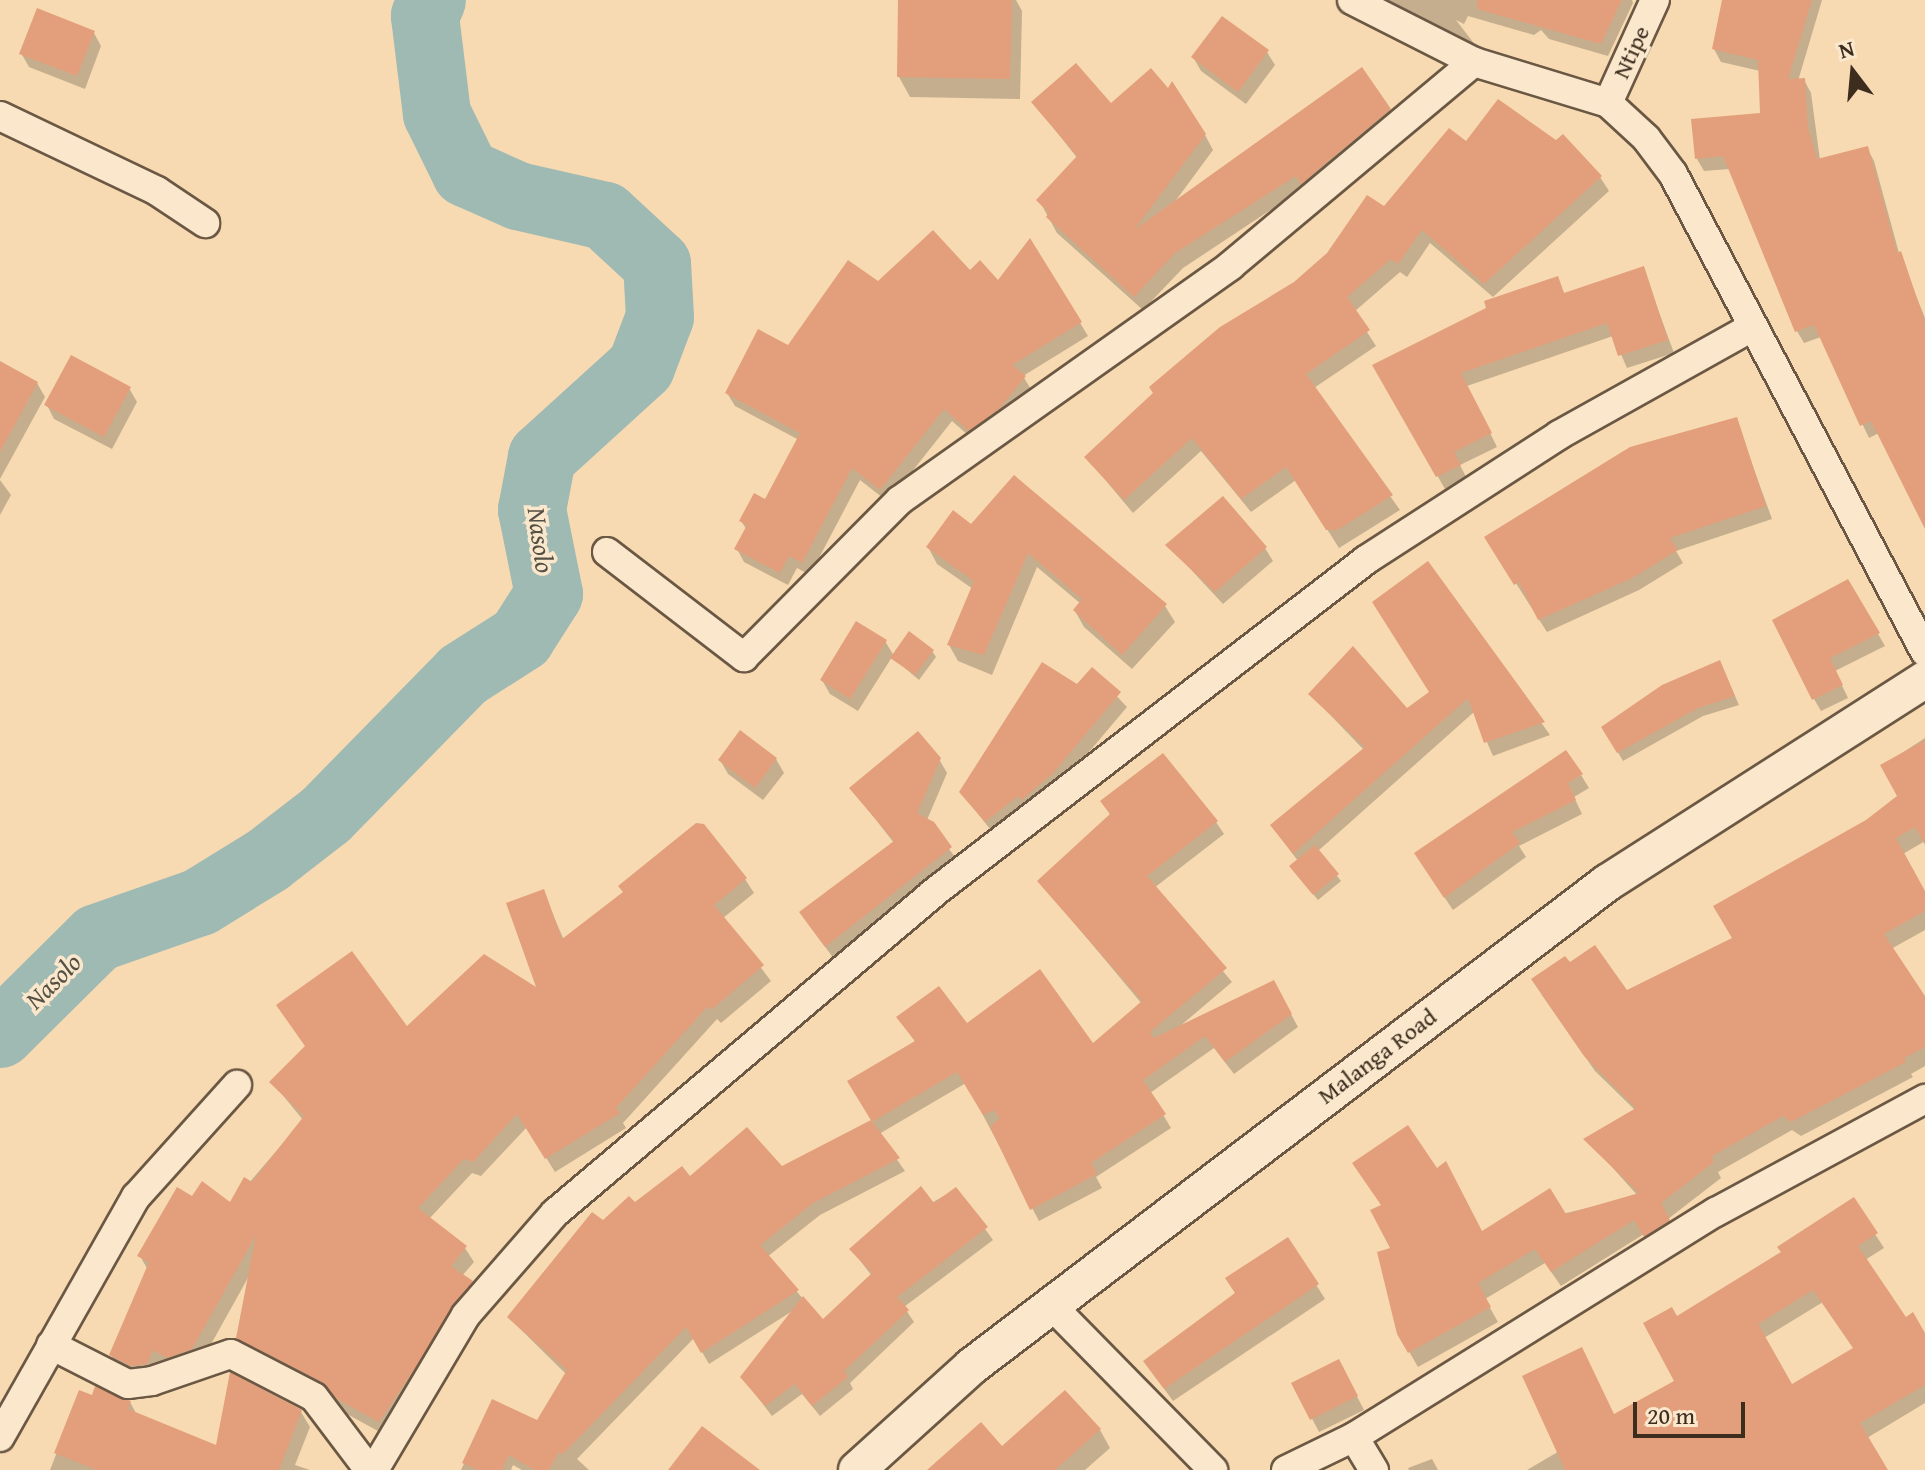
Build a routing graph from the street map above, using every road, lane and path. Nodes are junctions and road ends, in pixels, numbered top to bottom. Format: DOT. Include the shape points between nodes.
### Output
graph roads {
  1 [pos="1352,0"];
  2 [pos="1655,0"];
  3 [pos="1474,62"];
  4 [pos="1608,103"];
  5 [pos="0,116"];
  6 [pos="205,223"];
  7 [pos="1752,327"];
  8 [pos="607,552"];
  9 [pos="1925,652"];
  10 [pos="1925,680"];
  11 [pos="237,1085"];
  12 [pos="1925,1099"];
  13 [pos="1052,1306"];
  14 [pos="51,1345"];
  15 [pos="0,1437"];
  16 [pos="1354,1437"];
  17 [pos="372,1470"];
  18 [pos="857,1470"];
  19 [pos="1213,1470"];
  20 [pos="1286,1470"];
  21 [pos="1374,1470"];
  1 -- 3 [label="street"];
  2 -- 4 [label="street, Ntipe"];
  3 -- 4 [label="street"];
  3 -- 8 [label="street" via="1230,266 900,500 744,657"];
  4 -- 7 [label="street" via="1646,138 1673,174"];
  5 -- 6 [label="street" via="157,191"];
  7 -- 9 [label="street"];
  7 -- 17 [label="street" via="1559,435 1366,560 920,904 555,1213 466,1315"];
  10 -- 13 [label="street, Malanga Road" via="1607,883 1231,1164"];
  11 -- 14 [label="street" via="136,1197"];
  12 -- 16 [label="street" via="1716,1212"];
  13 -- 18 [label="street, Malanga Road" via="972,1366"];
  13 -- 19 [label="street"];
  14 -- 15 [label="street"];
  14 -- 17 [label="street" via="128,1384 231,1354 314,1397"];
  16 -- 20 [label="street"];
  16 -- 21 [label="street"];
}
